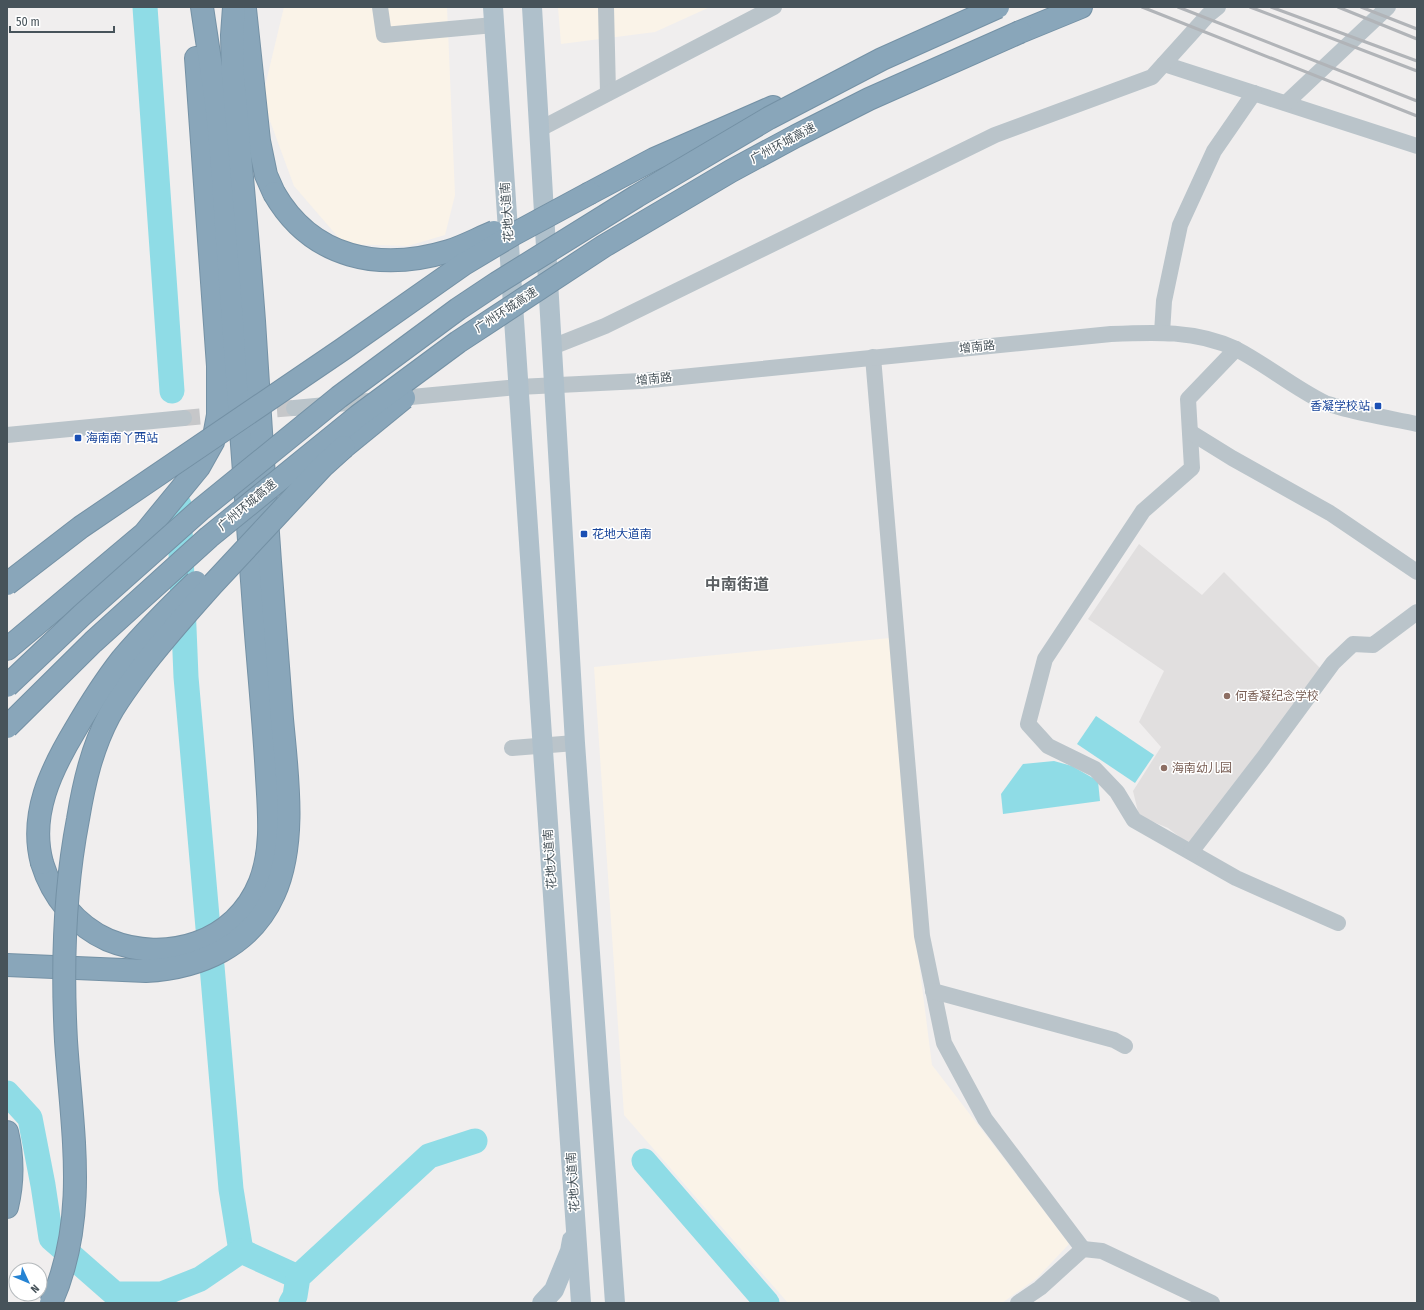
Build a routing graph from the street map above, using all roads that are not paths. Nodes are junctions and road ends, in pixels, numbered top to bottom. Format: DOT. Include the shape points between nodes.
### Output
graph roads {
  1 [pos="192,7"];
  2 [pos="202,7"];
  3 [pos="234,7"];
  4 [pos="245,7"];
  5 [pos="380,7"];
  6 [pos="532,7"];
  7 [pos="606,7"];
  8 [pos="774,7"];
  9 [pos="998,7"];
  10 [pos="1081,7"];
  11 [pos="1218,7"];
  12 [pos="1388,7"];
  13 [pos="493,16"];
  14 [pos="882,59"];
  15 [pos="1164,64"];
  16 [pos="608,93"];
  17 [pos="1254,93"];
  18 [pos="1286,103"];
  19 [pos="540,129"];
  20 [pos="1417,146"];
  21 [pos="590,192"];
  22 [pos="628,232"];
  23 [pos="1162,333"];
  24 [pos="552,347"];
  25 [pos="1236,349"];
  26 [pos="873,357"];
  27 [pos="554,386"];
  28 [pos="518,387"];
  29 [pos="294,408"];
  30 [pos="184,418"];
  31 [pos="1417,424"];
  32 [pos="1190,432"];
  33 [pos="7,435"];
  34 [pos="344,447"];
  35 [pos="1417,572"];
  36 [pos="7,584"];
  37 [pos="1417,612"];
  38 [pos="7,649"];
  39 [pos="7,686"];
  40 [pos="7,727"];
  41 [pos="575,743"];
  42 [pos="542,746"];
  43 [pos="512,748"];
  44 [pos="1191,852"];
  45 [pos="1338,923"];
  46 [pos="7,965"];
  47 [pos="933,990"];
  48 [pos="1125,1046"];
  49 [pos="7,1132"];
  50 [pos="7,1207"];
  51 [pos="575,1216"];
  52 [pos="1083,1249"];
  53 [pos="51,1303"];
  54 [pos="542,1303"];
  55 [pos="580,1303"];
  56 [pos="615,1303"];
  57 [pos="1018,1303"];
  58 [pos="1212,1303"];
  1 -- 38 [label="highway" via="218,366 218,415 214,442 185,486 144,534"];
  2 -- 34 [label="highway, bridge" via="217,112 236,346 253,596 266,756 269,839 267,857 257,889 244,909 218,932 177,949 156,951 135,948 107,939 69,912 49,884 42,863 38,823 46,786 92,702 115,669 151,627 205,573 313,474"];
  3 -- 46 [label="highway" via="233,76 254,320 285,761 288,824 283,868 273,896 258,920 224,950 198,962 173,969 146,971"];
  4 -- 21 [label="highway, bridge" via="259,141 266,175 283,208 318,241 354,256 388,260 420,257 456,249"];
  5 -- 13 [label="street" via="384,36"];
  6 -- 19 [label="main road"];
  7 -- 16 [label="street"];
  8 -- 16 [label="street"];
  9 -- 14 [label="highway, bridge"];
  10 -- 22 [label="highway, 广州环城高速, bridge" via="869,99 731,171"];
  11 -- 15 [label="street"];
  12 -- 18 [label="street"];
  13 -- 28 [label="main road, 花地大道南"];
  14 -- 21 [label="highway, bridge" via="654,159"];
  14 -- 39 [label="highway, bridge" via="807,97 686,166 497,283 432,327 327,406 200,510"];
  15 -- 17 [label="street"];
  15 -- 24 [label="street" via="1152,77 995,135 606,326"];
  16 -- 19 [label="street"];
  17 -- 18 [label="street"];
  17 -- 23 [label="street" via="1214,152 1180,225 1164,301"];
  18 -- 20 [label="street"];
  19 -- 24 [label="main road"];
  21 -- 36 [label="highway, bridge" via="464,264 81,527"];
  22 -- 34 [label="highway, bridge" via="533,297"];
  22 -- 40 [label="highway, 广州环城高速, bridge" via="488,321 358,416 178,564 93,642"];
  23 -- 25 [label="street, 增南路" via="1206,338"];
  23 -- 26 [label="street, 增南路" via="1111,334"];
  24 -- 27 [label="main road"];
  25 -- 31 [label="street, 增南路" via="1326,403"];
  25 -- 32 [label="street" via="1188,399"];
  26 -- 27 [label="street, 增南路"];
  26 -- 47 [label="street" via="922,936"];
  27 -- 28 [label="street, 增南路"];
  27 -- 41 [label="main road"];
  28 -- 29 [label="street, 增南路"];
  28 -- 42 [label="main road, 花地大道南"];
  30 -- 33 [label="street"];
  32 -- 35 [label="street" via="1330,513"];
  32 -- 44 [label="street" via="1192,468 1142,511 1045,658 1028,724 1048,746 1095,769 1117,792 1134,820"];
  34 -- 53 [label="highway, bridge" via="169,633 116,704 95,747 75,831 65,912 65,1003 75,1151 75,1197 69,1249"];
  37 -- 44 [label="street" via="1373,645 1353,644 1333,663"];
  41 -- 42 [label="street"];
  41 -- 56 [label="main road"];
  42 -- 43 [label="street"];
  42 -- 51 [label="main road, 花地大道南"];
  44 -- 45 [label="street" via="1236,878"];
  47 -- 48 [label="street" via="1114,1040"];
  47 -- 52 [label="street" via="944,1043 985,1119"];
  49 -- 50 [label="highway" via="12,1164"];
  51 -- 54 [label="main road" via="570,1251 554,1290"];
  51 -- 55 [label="main road, 花地大道南"];
  52 -- 57 [label="street" via="1040,1288"];
  52 -- 58 [label="street" via="1102,1251"];
}
